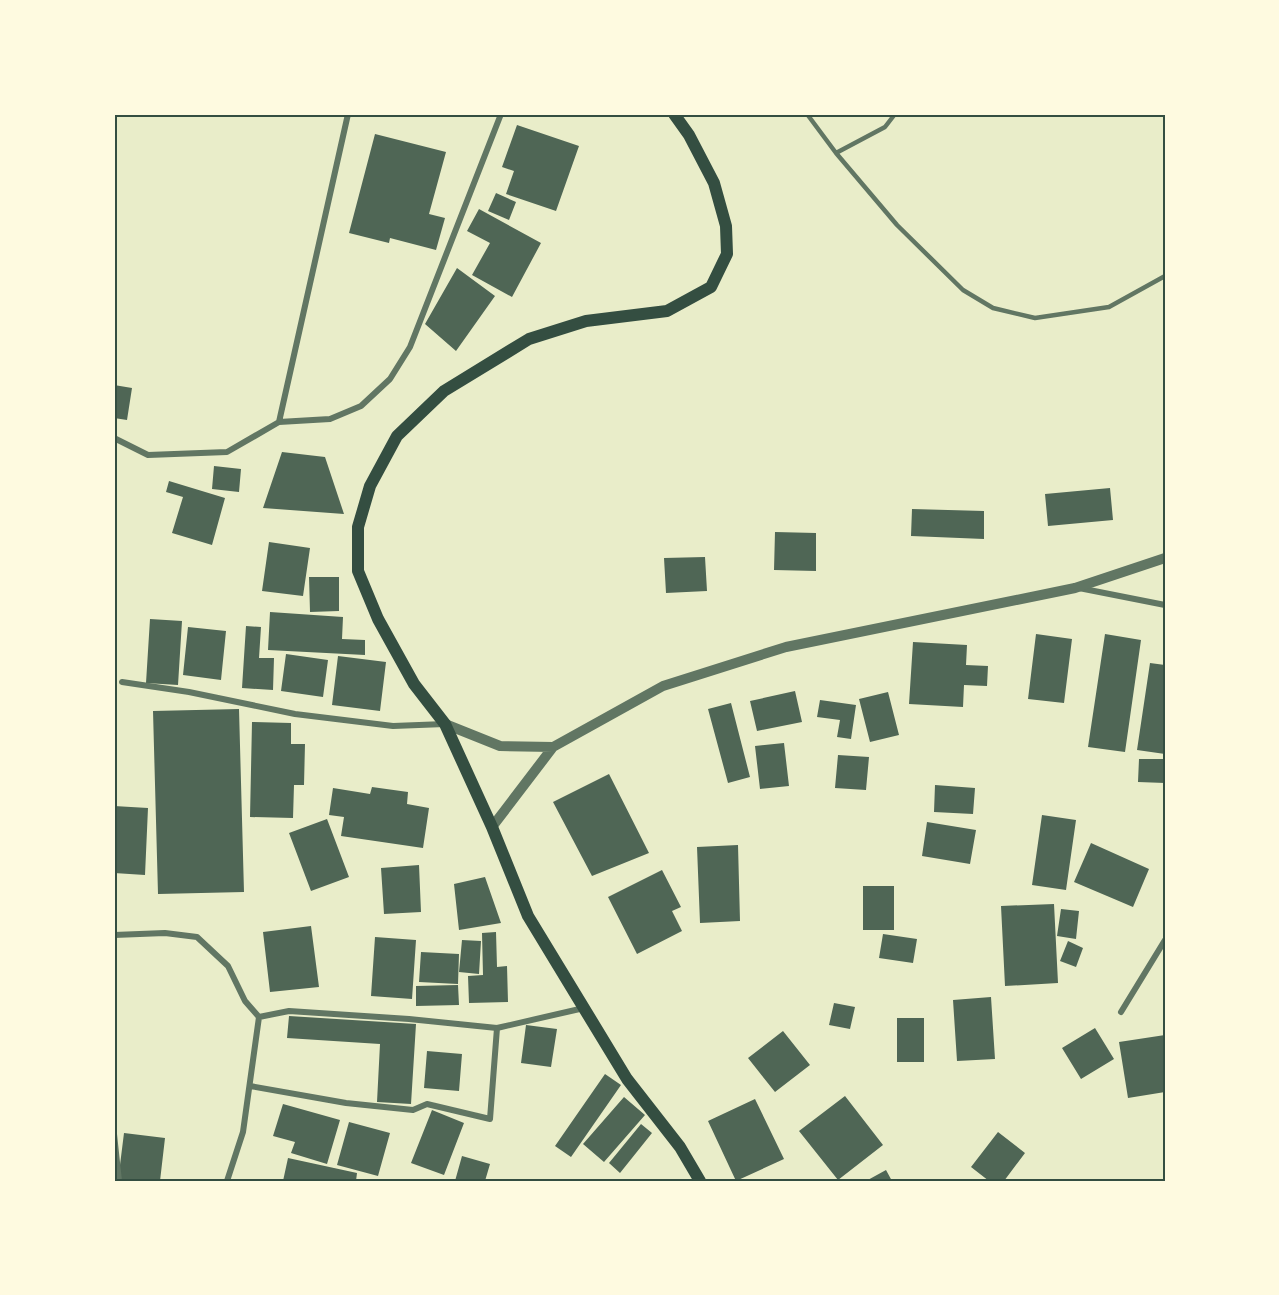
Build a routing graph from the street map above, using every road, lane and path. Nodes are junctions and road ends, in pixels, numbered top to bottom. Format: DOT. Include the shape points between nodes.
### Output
graph roads {
  1 [pos="348,114"];
  2 [pos="501,114"];
  3 [pos="674,114"];
  4 [pos="807,114"];
  5 [pos="895,114"];
  6 [pos="836,153"];
  7 [pos="1165,276"];
  8 [pos="279,422"];
  9 [pos="114,438"];
  10 [pos="1165,558"];
  11 [pos="1075,588"];
  12 [pos="1165,605"];
  13 [pos="122,682"];
  14 [pos="445,724"];
  15 [pos="553,747"];
  16 [pos="492,827"];
  17 [pos="114,935"];
  18 [pos="1165,940"];
  19 [pos="584,1008"];
  20 [pos="1121,1012"];
  21 [pos="259,1017"];
  22 [pos="497,1028"];
  23 [pos="250,1086"];
  24 [pos="114,1134"];
  25 [pos="119,1181"];
  26 [pos="227,1181"];
  27 [pos="700,1181"];
  1 -- 8 [label="street"];
  2 -- 8 [label="street" via="410,347 390,379 361,406 330,418"];
  3 -- 14 [label="main road" via="714,183 726,226 727,254 711,287 668,311 586,321 529,339 444,391 397,436 370,486 358,528 358,571 378,619 414,684"];
  4 -- 6 [label="lane"];
  5 -- 6 [label="lane" via="885,127"];
  6 -- 7 [label="lane" via="935,264 963,290 993,308 1035,318 1109,307"];
  8 -- 9 [label="street" via="227,452 148,455"];
  10 -- 11 [label="street"];
  11 -- 12 [label="street"];
  11 -- 15 [label="street" via="786,647 663,686"];
  13 -- 14 [label="street" via="306,715 393,726"];
  14 -- 15 [label="street" via="500,746"];
  14 -- 16 [label="main road"];
  15 -- 16 [label="street"];
  16 -- 19 [label="main road" via="528,916"];
  17 -- 21 [label="street" via="165,933 197,937 228,966 244,1001"];
  18 -- 20 [label="street"];
  19 -- 22 [label="street"];
  19 -- 27 [label="main road" via="627,1079 680,1147"];
  21 -- 22 [label="street" via="289,1011"];
  21 -- 23 [label="street"];
  22 -- 23 [label="street" via="490,1119 427,1104 413,1110"];
  23 -- 26 [label="street" via="243,1132"];
  24 -- 25 [label="street"];
}
